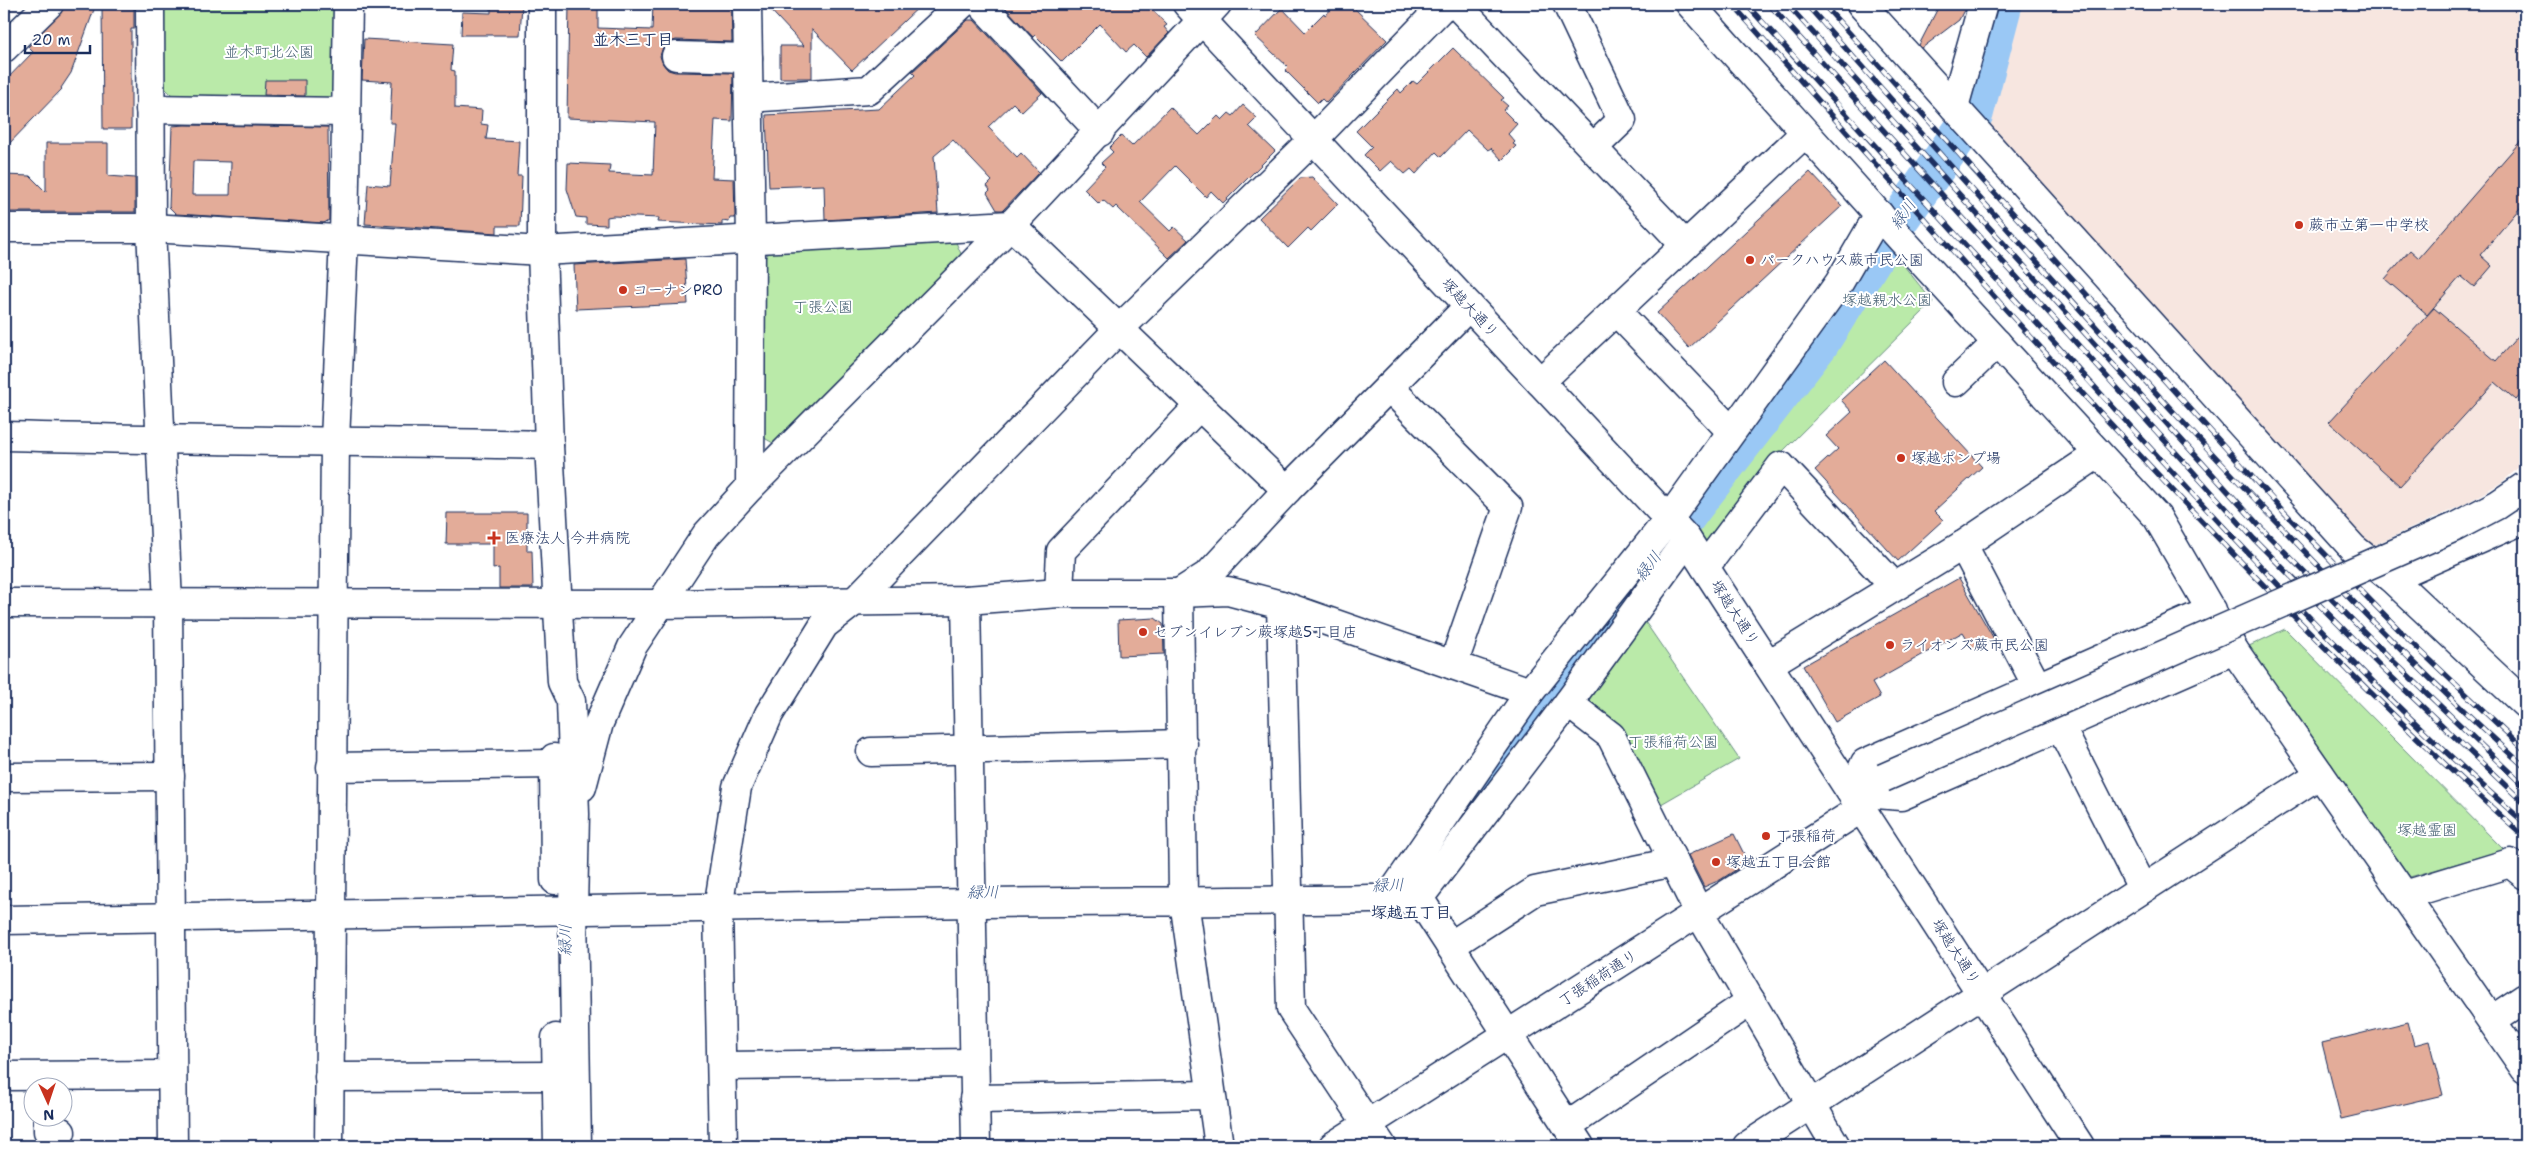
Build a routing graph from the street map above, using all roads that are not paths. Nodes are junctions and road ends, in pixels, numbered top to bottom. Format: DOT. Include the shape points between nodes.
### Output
graph roads {
  1 [pos="48,4"];
  2 [pos="150,4"];
  3 [pos="348,4"];
  4 [pos="542,4"];
  5 [pos="747,4"];
  6 [pos="962,4"];
  7 [pos="981,4"];
  8 [pos="1445,4"];
  9 [pos="1456,4"];
  10 [pos="1567,4"];
  11 [pos="1690,4"];
  12 [pos="1861,4"];
  13 [pos="1983,4"];
  14 [pos="1202,9"];
  15 [pos="4,48"];
  16 [pos="676,56"];
  17 [pos="748,58"];
  18 [pos="749,98"];
  19 [pos="1954,108"];
  20 [pos="150,109"];
  21 [pos="346,112"];
  22 [pos="1100,132"];
  23 [pos="1805,133"];
  24 [pos="1313,140"];
  25 [pos="1593,148"];
  26 [pos="1879,215"];
  27 [pos="1010,225"];
  28 [pos="4,228"];
  29 [pos="151,228"];
  30 [pos="344,240"];
  31 [pos="750,240"];
  32 [pos="1685,246"];
  33 [pos="542,250"];
  34 [pos="1469,306"];
  35 [pos="1616,311"];
  36 [pos="1118,330"];
  37 [pos="1997,344"];
  38 [pos="1540,382"];
  39 [pos="1956,382"];
  40 [pos="1389,387"];
  41 [pos="1198,408"];
  42 [pos="1731,432"];
  43 [pos="4,436"];
  44 [pos="160,440"];
  45 [pos="335,440"];
  46 [pos="549,446"];
  47 [pos="2098,454"];
  48 [pos="2525,486"];
  49 [pos="750,487"];
  50 [pos="1287,490"];
  51 [pos="2525,520"];
  52 [pos="1678,529"];
  53 [pos="1963,544"];
  54 [pos="1705,567"];
  55 [pos="2391,578"];
  56 [pos="1894,586"];
  57 [pos="1059,593"];
  58 [pos="1179,593"];
  59 [pos="966,600"];
  60 [pos="855,601"];
  61 [pos="4,603"];
  62 [pos="168,604"];
  63 [pos="558,604"];
  64 [pos="659,604"];
  65 [pos="333,605"];
  66 [pos="1282,605"];
  67 [pos="2212,610"];
  68 [pos="2234,650"];
  69 [pos="1769,664"];
  70 [pos="1453,665"];
  71 [pos="562,682"];
  72 [pos="2037,686"];
  73 [pos="1530,692"];
  74 [pos="1568,702"];
  75 [pos="2525,704"];
  76 [pos="2060,726"];
  77 [pos="1183,744"];
  78 [pos="969,751"];
  79 [pos="871,752"];
  80 [pos="555,764"];
  81 [pos="331,767"];
  82 [pos="2320,774"];
  83 [pos="170,776"];
  84 [pos="4,777"];
  85 [pos="1857,800"];
  86 [pos="575,814"];
  87 [pos="1674,862"];
  88 [pos="2525,876"];
  89 [pos="2142,888"];
  90 [pos="1183,890"];
  91 [pos="1289,893"];
  92 [pos="971,895"];
  93 [pos="2405,895"];
  94 [pos="1388,898"];
  95 [pos="1419,898"];
  96 [pos="719,901"];
  97 [pos="567,908"];
  98 [pos="1699,914"];
  99 [pos="330,917"];
  100 [pos="171,918"];
  101 [pos="4,920"];
  102 [pos="1450,946"];
  103 [pos="1982,994"];
  104 [pos="2525,998"];
  105 [pos="1751,1002"];
  106 [pos="2492,1020"];
  107 [pos="1508,1036"];
  108 [pos="974,1063"];
  109 [pos="722,1066"];
  110 [pos="2525,1069"];
  111 [pos="172,1075"];
  112 [pos="4,1076"];
  113 [pos="557,1076"];
  114 [pos="329,1077"];
  115 [pos="22,1078"];
  116 [pos="72,1081"];
  117 [pos="1211,1095"];
  118 [pos="974,1099"];
  119 [pos="1810,1103"];
  120 [pos="1374,1135"];
  121 [pos="1573,1136"];
  122 [pos="173,1146"];
  123 [pos="329,1146"];
  124 [pos="558,1146"];
  125 [pos="578,1146"];
  126 [pos="722,1146"];
  127 [pos="976,1146"];
  128 [pos="1218,1146"];
  129 [pos="1333,1146"];
  130 [pos="1746,1146"];
  131 [pos="1836,1146"];
  132 [pos="2080,1146"];
  1 -- 15 [label="street"];
  2 -- 20 [label="street"];
  3 -- 21 [label="street"];
  4 -- 33 [label="street"];
  5 -- 17 [label="street"];
  6 -- 18 [label="street" via="869,90"];
  7 -- 22 [label="street"];
  8 -- 24 [label="street"];
  9 -- 25 [label="street"];
  10 -- 25 [label="street" via="1622,120"];
  11 -- 23 [label="street"];
  12 -- 19 [label="street"];
  13 -- 19 [label="street"];
  14 -- 22 [label="street"];
  14 -- 24 [label="street, 塚越大通り"];
  16 -- 17 [label="street"];
  17 -- 18 [label="street"];
  18 -- 31 [label="street"];
  19 -- 55 [label="street" via="2347,540"];
  20 -- 21 [label="street"];
  20 -- 29 [label="street"];
  21 -- 30 [label="street"];
  22 -- 27 [label="street"];
  23 -- 26 [label="street"];
  23 -- 32 [label="street"];
  24 -- 34 [label="street, 塚越大通り"];
  24 -- 36 [label="street"];
  25 -- 32 [label="street"];
  26 -- 37 [label="street"];
  26 -- 42 [label="street" via="1840,284"];
  27 -- 31 [label="street"];
  27 -- 36 [label="street"];
  27 -- 49 [label="street"];
  28 -- 29 [label="street"];
  29 -- 30 [label="street"];
  29 -- 44 [label="street"];
  30 -- 33 [label="street"];
  30 -- 45 [label="street"];
  31 -- 33 [label="street"];
  31 -- 49 [label="street"];
  32 -- 35 [label="street"];
  33 -- 46 [label="street"];
  34 -- 38 [label="street, 塚越大通り"];
  34 -- 40 [label="street"];
  35 -- 38 [label="street"];
  35 -- 42 [label="street"];
  36 -- 41 [label="street"];
  36 -- 60 [label="street"];
  37 -- 39 [label="street"];
  37 -- 47 [label="street"];
  38 -- 52 [label="street, 塚越大通り"];
  40 -- 50 [label="street"];
  40 -- 70 [label="street" via="1508,507"];
  41 -- 50 [label="street"];
  41 -- 57 [label="street" via="1061,551"];
  42 -- 52 [label="street"];
  43 -- 44 [label="street"];
  44 -- 45 [label="street"];
  44 -- 62 [label="street"];
  45 -- 46 [label="street"];
  45 -- 65 [label="street"];
  46 -- 63 [label="street"];
  47 -- 53 [label="street"];
  47 -- 67 [label="street" via="2158,517"];
  48 -- 85 [label="street, 丁張稲荷通り, bridge" via="2455,527 1883,778"];
  49 -- 64 [label="street" via="706,534"];
  50 -- 58 [label="street" via="1209,574"];
  51 -- 55 [label="street"];
  52 -- 54 [label="street, 塚越大通り"];
  52 -- 73 [label="street"];
  52 -- 74 [label="street"];
  53 -- 56 [label="street"];
  53 -- 72 [label="street"];
  54 -- 56 [label="street" via="1781,466"];
  54 -- 69 [label="street, 塚越大通り"];
  55 -- 75 [label="street"];
  56 -- 69 [label="street"];
  57 -- 58 [label="street"];
  57 -- 59 [label="street"];
  58 -- 66 [label="street" via="1228,591"];
  58 -- 77 [label="street"];
  59 -- 60 [label="street"];
  59 -- 78 [label="street"];
  60 -- 64 [label="street"];
  60 -- 96 [label="street" via="824,625 769,714 737,788"];
  61 -- 62 [label="street"];
  62 -- 65 [label="street"];
  62 -- 83 [label="street"];
  63 -- 64 [label="street"];
  63 -- 65 [label="street"];
  63 -- 71 [label="street"];
  64 -- 86 [label="street" via="632,647 599,723"];
  65 -- 81 [label="street"];
  66 -- 70 [label="street"];
  66 -- 91 [label="street"];
  67 -- 68 [label="street"];
  67 -- 72 [label="street"];
  68 -- 76 [label="street"];
  68 -- 82 [label="street"];
  69 -- 85 [label="street, 塚越大通り"];
  70 -- 73 [label="street"];
  71 -- 80 [label="street" via="552,710"];
  71 -- 86 [label="street" via="571,701"];
  72 -- 85 [label="street" via="1865,763"];
  73 -- 94 [label="street"];
  74 -- 87 [label="street" via="1611,736"];
  74 -- 95 [label="street"];
  76 -- 85 [label="street" via="1901,796"];
  76 -- 89 [label="street"];
  77 -- 78 [label="street"];
  77 -- 90 [label="street"];
  78 -- 79 [label="street"];
  78 -- 92 [label="street"];
  80 -- 81 [label="street"];
  80 -- 97 [label="street"];
  81 -- 99 [label="street"];
  82 -- 89 [label="street"];
  82 -- 93 [label="street"];
  83 -- 84 [label="street"];
  83 -- 100 [label="street"];
  85 -- 98 [label="street, 丁張稲荷通り"];
  85 -- 103 [label="street, 塚越大通り"];
  86 -- 97 [label="street"];
  87 -- 98 [label="street"];
  87 -- 102 [label="street" via="1535,891"];
  88 -- 93 [label="street" via="2510,863"];
  89 -- 103 [label="street"];
  90 -- 91 [label="street"];
  90 -- 92 [label="street"];
  90 -- 117 [label="street"];
  91 -- 94 [label="street"];
  91 -- 120 [label="street" via="1290,1009"];
  92 -- 96 [label="street"];
  92 -- 108 [label="street"];
  93 -- 106 [label="street"];
  94 -- 95 [label="street"];
  95 -- 102 [label="street"];
  96 -- 97 [label="street"];
  96 -- 109 [label="street"];
  97 -- 99 [label="street"];
  97 -- 113 [label="street"];
  97 -- 125 [label="street"];
  98 -- 105 [label="street"];
  98 -- 107 [label="street, 丁張稲荷通り"];
  99 -- 100 [label="street"];
  99 -- 114 [label="street"];
  100 -- 101 [label="street"];
  100 -- 111 [label="street"];
  102 -- 107 [label="street"];
  103 -- 119 [label="street"];
  103 -- 132 [label="street, 塚越大通り"];
  104 -- 106 [label="street"];
  105 -- 119 [label="street"];
  105 -- 121 [label="street"];
  106 -- 110 [label="street"];
  107 -- 120 [label="street, 丁張稲荷通り"];
  107 -- 121 [label="street"];
  108 -- 109 [label="street"];
  108 -- 118 [label="street"];
  109 -- 126 [label="street"];
  111 -- 116 [label="street"];
  111 -- 122 [label="street"];
  112 -- 115 [label="street"];
  113 -- 114 [label="street"];
  113 -- 124 [label="street"];
  114 -- 123 [label="street"];
  117 -- 118 [label="street"];
  117 -- 128 [label="street"];
  118 -- 127 [label="street"];
  119 -- 130 [label="street"];
  119 -- 131 [label="street"];
  120 -- 129 [label="street, 丁張稲荷通り"];
}
